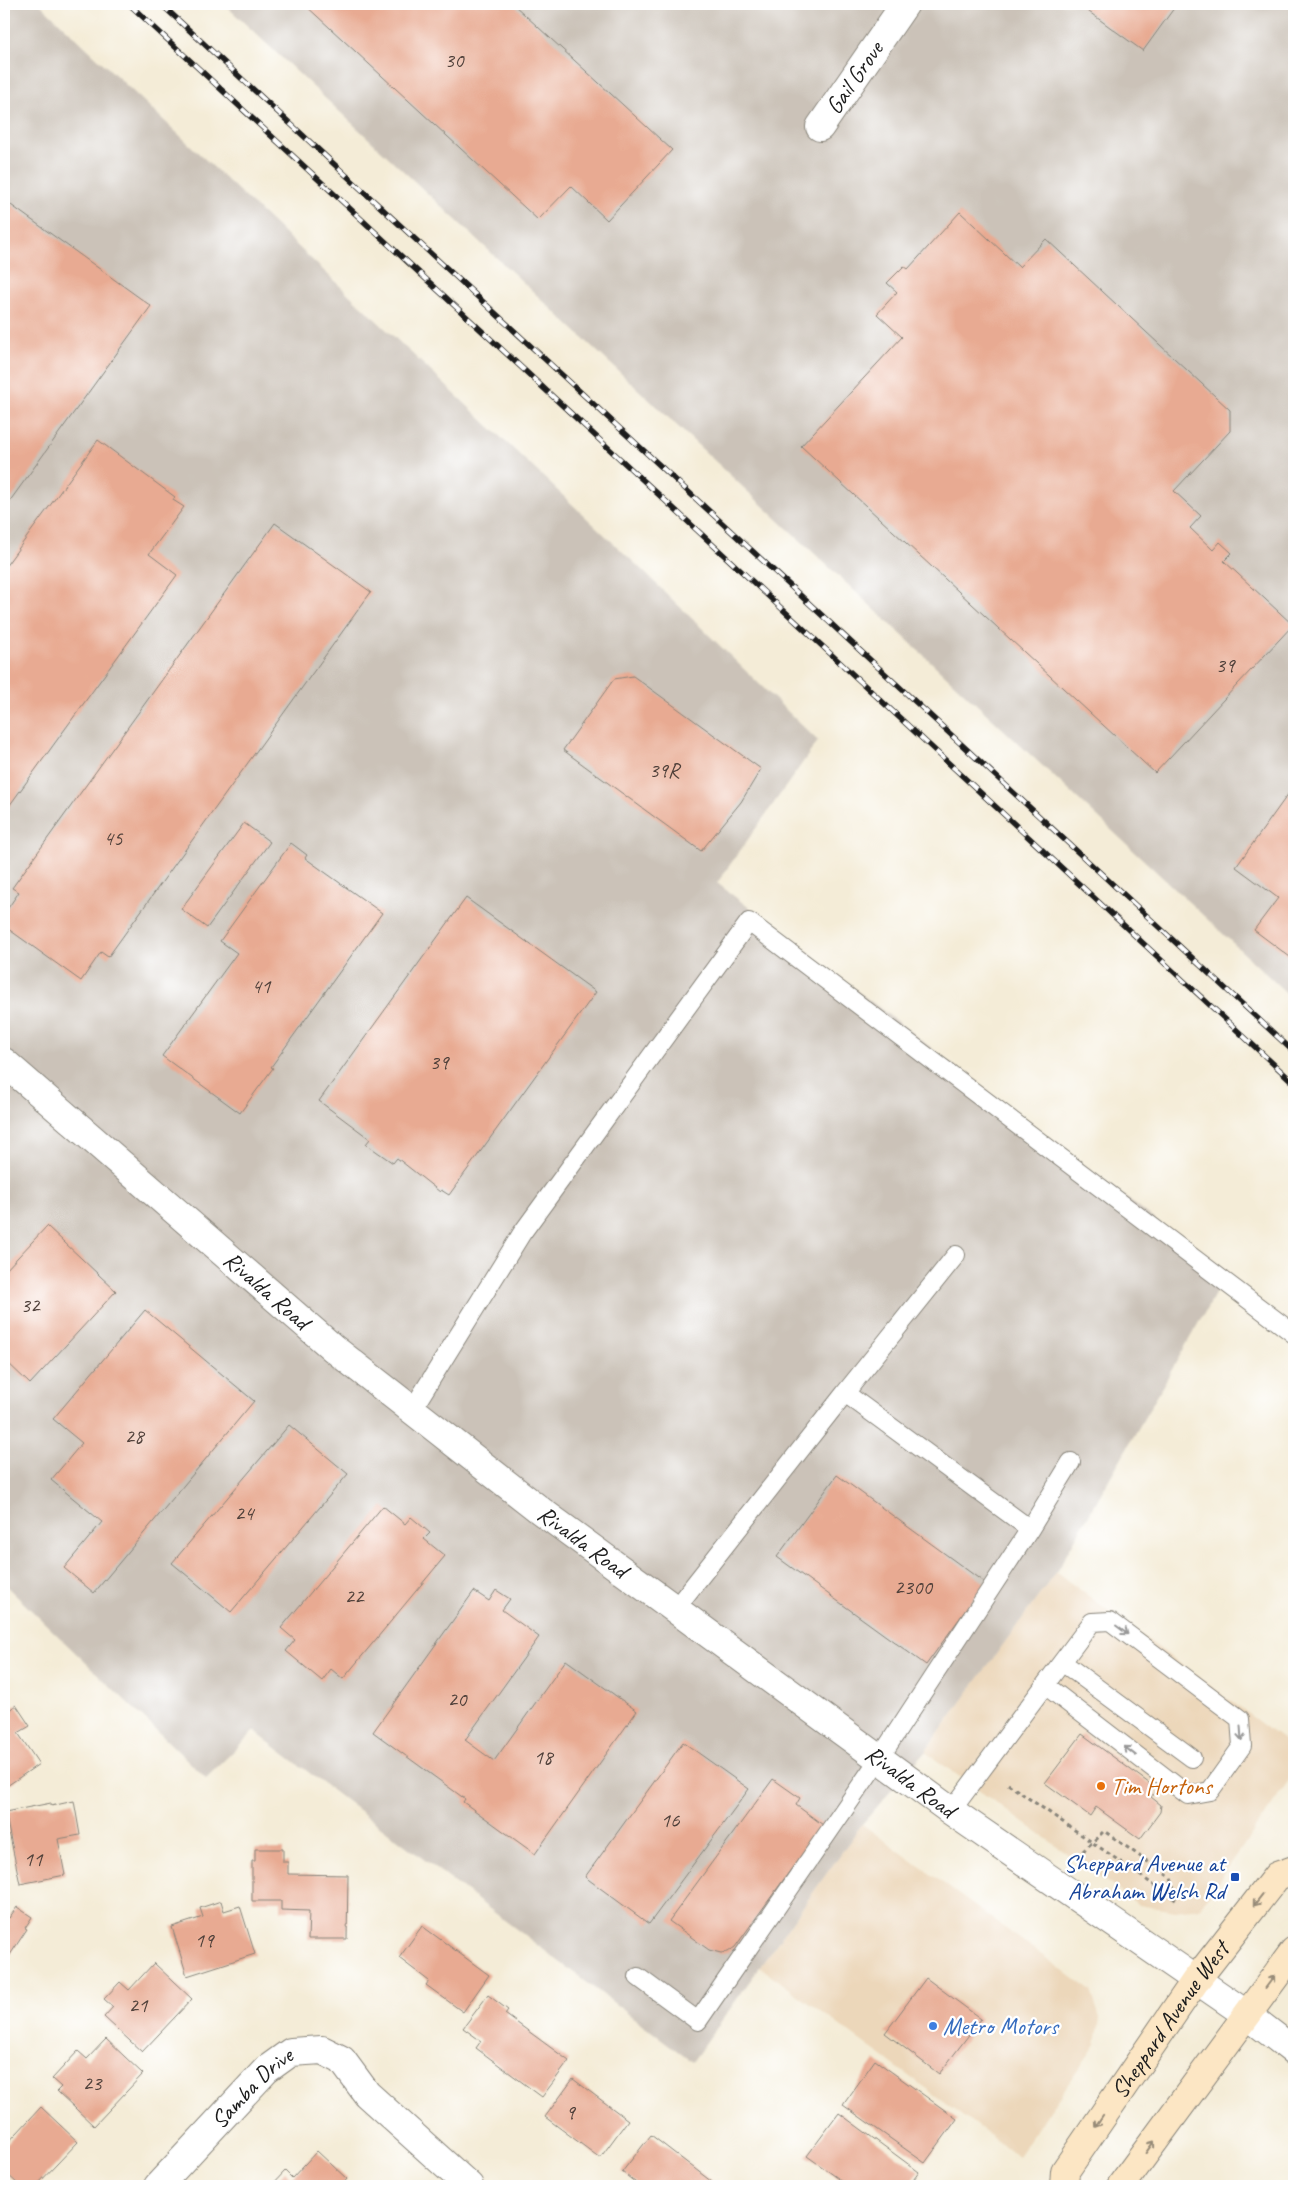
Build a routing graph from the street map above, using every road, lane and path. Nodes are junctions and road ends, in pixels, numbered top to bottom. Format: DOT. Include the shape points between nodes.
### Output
graph roads {
  1 [pos="905,4"];
  2 [pos="820,127"];
  3 [pos="4,1062"];
  4 [pos="956,1255"];
  5 [pos="1294,1334"];
  6 [pos="845,1393"];
  7 [pos="412,1410"];
  8 [pos="1071,1462"];
  9 [pos="1030,1529"];
  10 [pos="675,1609"];
  11 [pos="1062,1662"];
  12 [pos="1045,1685"];
  13 [pos="1192,1758"];
  14 [pos="879,1759"];
  15 [pos="1008,1784"];
  16 [pos="951,1811"];
  17 [pos="1093,1841"];
  18 [pos="1077,1857"];
  19 [pos="1294,1870"];
  20 [pos="1294,1951"];
  21 [pos="638,1977"];
  22 [pos="1196,1980"];
  23 [pos="1246,2014"];
  24 [pos="1294,2051"];
  25 [pos="158,2186"];
  26 [pos="469,2186"];
  27 [pos="1064,2186"];
  28 [pos="1121,2186"];
  1 -- 2 [label="street, Gail Grove"];
  3 -- 7 [label="street, Rivalda Road" via="333,1348"];
  4 -- 6 [label="lane"];
  5 -- 7 [label="lane" via="749,922 522,1233"];
  6 -- 9 [label="lane"];
  6 -- 10 [label="lane"];
  7 -- 10 [label="street, Rivalda Road" via="541,1511"];
  8 -- 9 [label="lane"];
  9 -- 14 [label="lane"];
  10 -- 14 [label="street, Rivalda Road"];
  11 -- 12 [label="lane"];
  11 -- 12 [label="lane, one-way" via="1092,1622 1110,1621 1240,1719 1242,1746 1210,1791 1188,1795"];
  11 -- 13 [label="lane"];
  12 -- 16 [label="lane"];
  14 -- 16 [label="street, Rivalda Road"];
  14 -- 21 [label="lane" via="698,2021"];
  15 -- 17 [label="path"];
  16 -- 22 [label="street, Rivalda Road"];
  17 -- 17 [label="path" via="1104,1831 1171,1878 1177,1901"];
  17 -- 18 [label="path"];
  19 -- 22 [label="main road, Sheppard Avenue West, one-way" via="1278,1876"];
  23 -- 20 [label="main road, one-way"];
  22 -- 23 [label="street, Rivalda Road"];
  22 -- 27 [label="main road, Sheppard Avenue West, one-way" via="1065,2171"];
  23 -- 24 [label="street, Rivalda Road"];
  28 -- 23 [label="main road, one-way"];
  25 -- 26 [label="street, Samba Drive" via="266,2070 292,2052 322,2050 342,2060 367,2094"];
}
